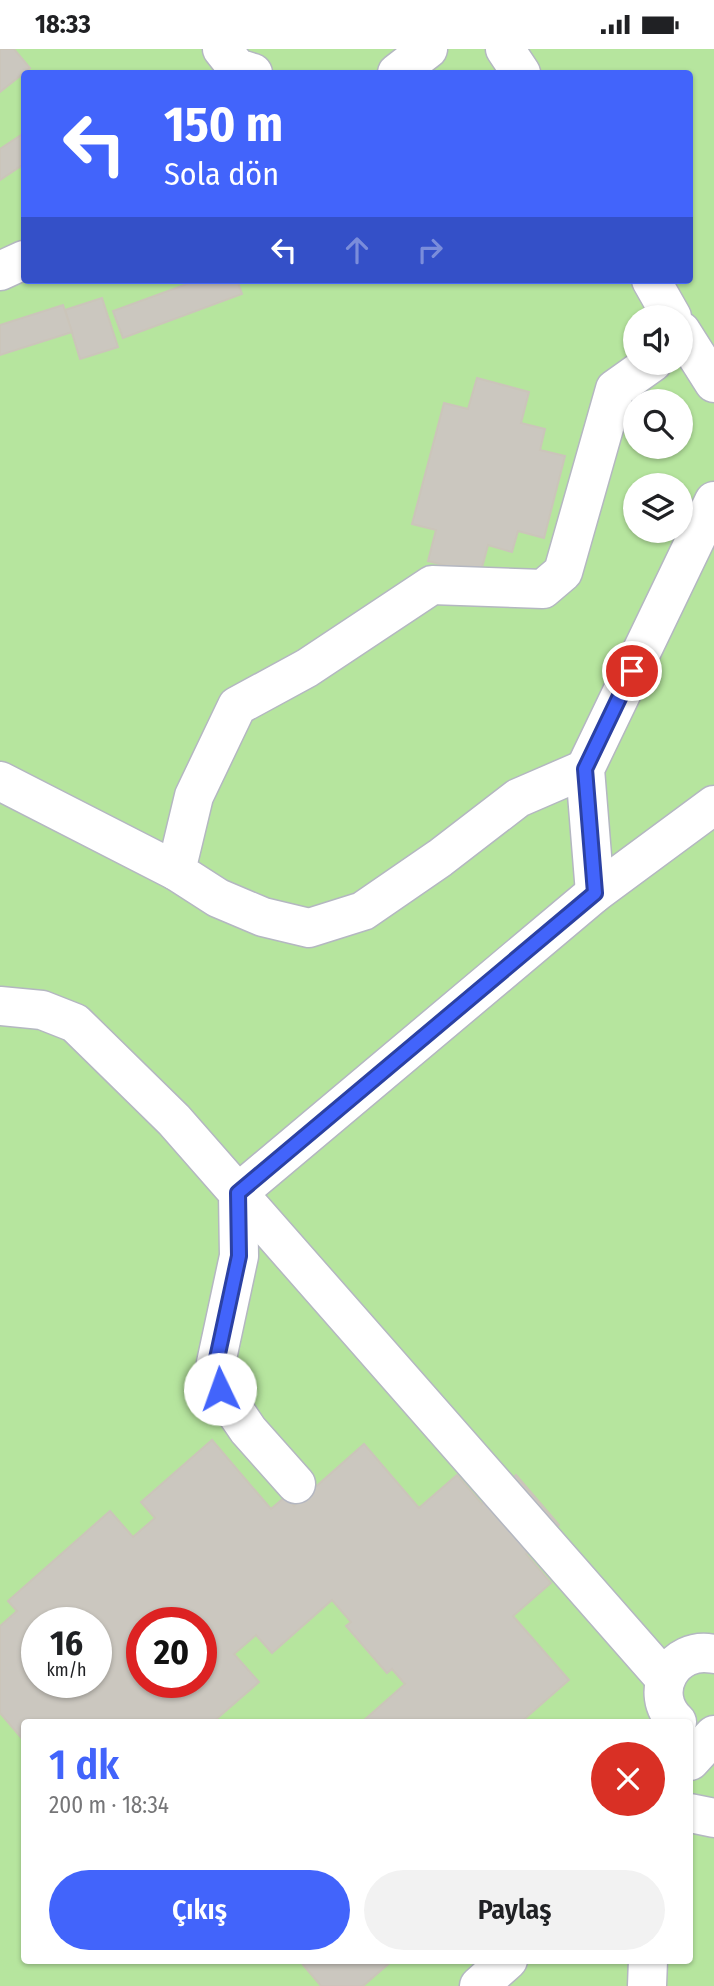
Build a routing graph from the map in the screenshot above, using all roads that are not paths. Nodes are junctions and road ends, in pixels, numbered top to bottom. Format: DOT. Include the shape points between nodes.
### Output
graph roads {
  1 [pos="428,49"];
  2 [pos="505,49"];
  3 [pos="401,70"];
  4 [pos="519,70"];
  5 [pos="21,261"];
  6 [pos="0,271"];
  7 [pos="653,284"];
  8 [pos="665,305"];
  9 [pos="693,352"];
  10 [pos="635,375"];
  11 [pos="714,383"];
  12 [pos="714,501"];
  13 [pos="585,769"];
  14 [pos="0,781"];
  15 [pos="714,805"];
  16 [pos="176,871"];
  17 [pos="595,893"];
  18 [pos="0,1006"];
  19 [pos="238,1193"];
  20 [pos="296,1484"];
  21 [pos="714,1654"];
  22 [pos="665,1679"];
  23 [pos="675,1719"];
  24 [pos="693,1730"];
  25 [pos="714,1733"];
  26 [pos="693,1758"];
  27 [pos="693,1814"];
  28 [pos="714,1818"];
  29 [pos="504,1964"];
  30 [pos="648,1964"];
  31 [pos="479,1986"];
  32 [pos="647,1986"];
  1 -- 3 [label="lane"];
  2 -- 4 [label="lane"];
  5 -- 6 [label="lane"];
  7 -- 8 [label="lane"];
  9 -- 11 [label="lane"];
  10 -- 16 [label="lane" via="615,389 563,572 543,589 432,586 307,669 237,706 194,796"];
  12 -- 13 [label="lane"];
  13 -- 16 [label="lane" via="519,798 363,911 309,928 263,917 218,898"];
  13 -- 17 [label="lane"];
  14 -- 16 [label="lane"];
  15 -- 17 [label="lane"];
  17 -- 19 [label="lane"];
  18 -- 19 [label="lane" via="42,1010 75,1023 174,1121"];
  19 -- 20 [label="lane" via="239,1256 216,1363 220,1389 248,1430"];
  19 -- 22 [label="lane"];
  21 -- 22 [label="lane" via="686,1656"];
  22 -- 23 [label="lane" via="664,1700"];
  24 -- 25 [label="lane"];
  25 -- 26 [label="lane"];
  27 -- 28 [label="lane"];
  29 -- 31 [label="lane"];
  30 -- 32 [label="lane"];
}
